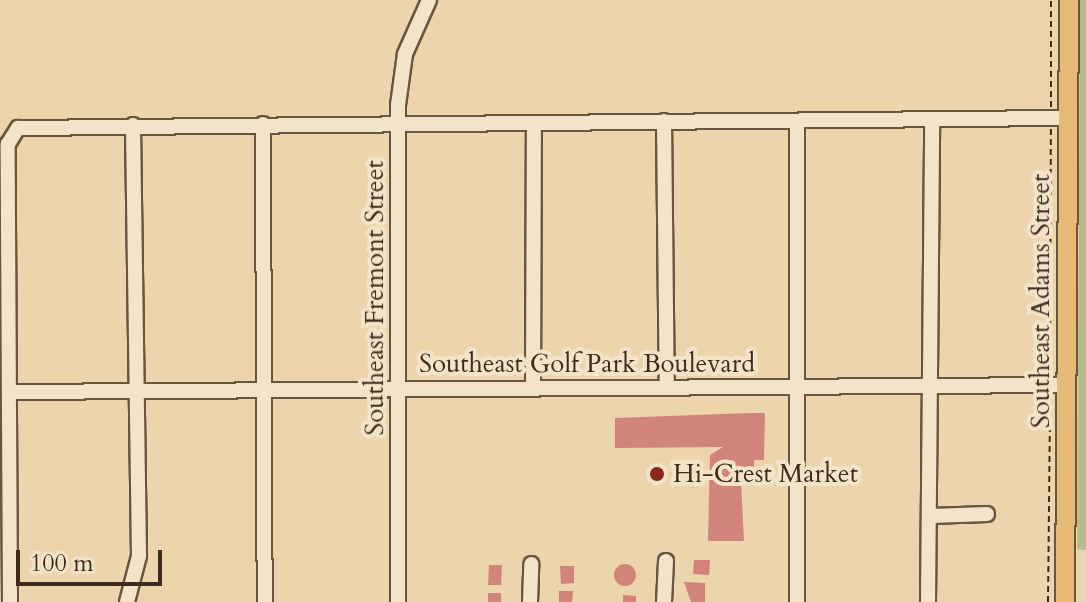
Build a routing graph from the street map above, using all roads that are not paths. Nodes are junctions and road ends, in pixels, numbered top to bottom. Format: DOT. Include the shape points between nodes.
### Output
graph roads {
  1 [pos="429,0"];
  2 [pos="1069,0"];
  3 [pos="1060,118"];
  4 [pos="664,121"];
  5 [pos="932,121"];
  6 [pos="797,122"];
  7 [pos="398,123"];
  8 [pos="263,124"];
  9 [pos="133,125"];
  10 [pos="534,125"];
  11 [pos="1058,385"];
  12 [pos="933,386"];
  13 [pos="799,387"];
  14 [pos="667,388"];
  15 [pos="400,389"];
  16 [pos="533,389"];
  17 [pos="136,391"];
  18 [pos="266,391"];
  19 [pos="11,392"];
  20 [pos="987,514"];
  21 [pos="931,516"];
  22 [pos="666,561"];
  23 [pos="531,564"];
  24 [pos="3,578"];
  25 [pos="10,602"];
  26 [pos="127,602"];
  27 [pos="265,602"];
  28 [pos="398,602"];
  29 [pos="530,602"];
  30 [pos="664,602"];
  31 [pos="797,602"];
  32 [pos="928,602"];
  33 [pos="1065,602"];
  1 -- 7 [label="street, Southeast Fremont Street" via="405,54"];
  2 -- 3 [label="main road, Southeast Adams Street"];
  3 -- 5 [label="street"];
  3 -- 11 [label="main road, Southeast Adams Street"];
  4 -- 6 [label="street"];
  4 -- 10 [label="street"];
  4 -- 14 [label="street"];
  5 -- 6 [label="street"];
  5 -- 12 [label="street"];
  6 -- 13 [label="street"];
  7 -- 8 [label="street"];
  7 -- 10 [label="street"];
  7 -- 15 [label="street, Southeast Fremont Street"];
  8 -- 9 [label="street"];
  8 -- 18 [label="street"];
  9 -- 17 [label="street"];
  9 -- 19 [label="street" via="18,128 8,144"];
  10 -- 16 [label="street"];
  11 -- 12 [label="street, Southeast Golf Park Boulevard"];
  11 -- 33 [label="main road, Southeast Adams Street"];
  12 -- 13 [label="street, Southeast Golf Park Boulevard"];
  12 -- 21 [label="street"];
  13 -- 14 [label="street, Southeast Golf Park Boulevard"];
  13 -- 31 [label="street"];
  14 -- 16 [label="street, Southeast Golf Park Boulevard"];
  15 -- 16 [label="street, Southeast Golf Park Boulevard"];
  15 -- 18 [label="street, Southeast Golf Park Boulevard"];
  15 -- 28 [label="street, Southeast Fremont Street"];
  17 -- 18 [label="street, Southeast Golf Park Boulevard"];
  17 -- 19 [label="street, Southeast Golf Park Boulevard"];
  17 -- 26 [label="street" via="139,556"];
  18 -- 27 [label="street"];
  19 -- 24 [label="street"];
  20 -- 21 [label="street"];
  21 -- 32 [label="street"];
  22 -- 30 [label="street"];
  23 -- 29 [label="street"];
  24 -- 25 [label="street"];
}
